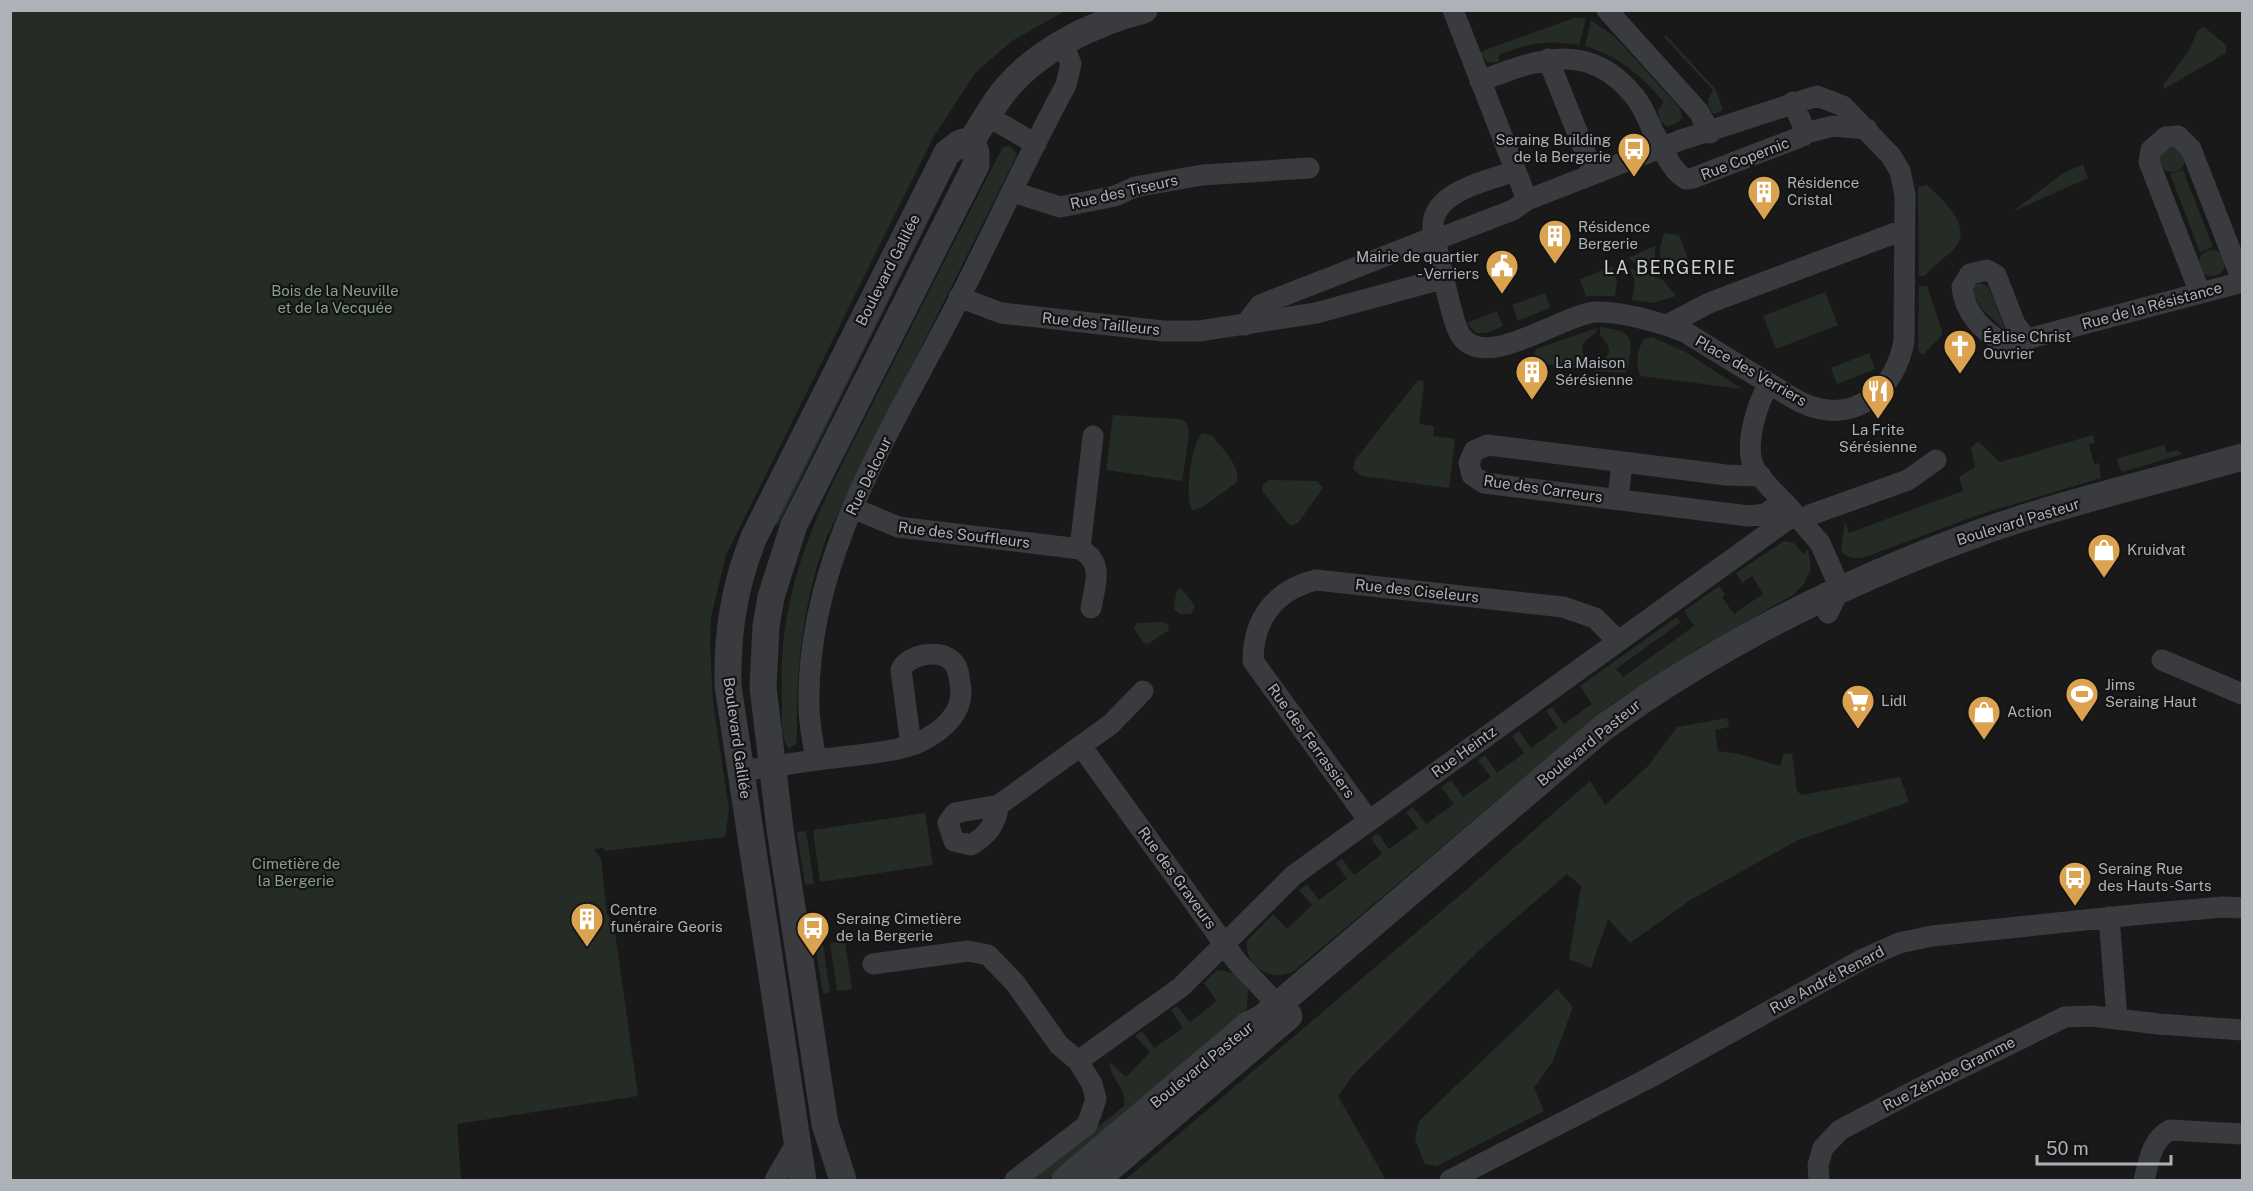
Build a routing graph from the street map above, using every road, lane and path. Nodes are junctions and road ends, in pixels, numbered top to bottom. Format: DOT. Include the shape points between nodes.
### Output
graph roads {
  1 [pos="1144,10"];
  2 [pos="1453,10"];
  3 [pos="1607,10"];
  4 [pos="1063,44"];
  5 [pos="1548,59"];
  6 [pos="1480,81"];
  7 [pos="1793,102"];
  8 [pos="987,116"];
  9 [pos="1867,129"];
  10 [pos="1710,133"];
  11 [pos="1806,133"];
  12 [pos="972,140"];
  13 [pos="1036,144"];
  14 [pos="1662,148"];
  15 [pos="1309,168"];
  16 [pos="1515,171"];
  17 [pos="1594,174"];
  18 [pos="1012,192"];
  19 [pos="1527,200"];
  20 [pos="1903,230"];
  21 [pos="1434,238"];
  22 [pos="1445,278"];
  23 [pos="2242,281"];
  24 [pos="2200,293"];
  25 [pos="959,297"];
  26 [pos="1245,325"];
  27 [pos="1667,325"];
  28 [pos="2027,340"];
  29 [pos="1769,384"];
  30 [pos="1093,436"];
  31 [pos="2242,457"];
  32 [pos="1936,460"];
  33 [pos="1622,462"];
  34 [pos="2242,474"];
  35 [pos="1761,476"];
  36 [pos="1618,499"];
  37 [pos="853,508"];
  38 [pos="1793,512"];
  39 [pos="1080,549"];
  40 [pos="1840,588"];
  41 [pos="1868,595"];
  42 [pos="1091,608"];
  43 [pos="1828,613"];
  44 [pos="1618,641"];
  45 [pos="2162,660"];
  46 [pos="1253,661"];
  47 [pos="1143,691"];
  48 [pos="2242,694"];
  49 [pos="911,745"];
  50 [pos="1081,746"];
  51 [pos="816,760"];
  52 [pos="772,767"];
  53 [pos="741,771"];
  54 [pos="999,806"];
  55 [pos="1369,821"];
  56 [pos="2242,908"];
  57 [pos="2109,917"];
  58 [pos="1224,942"];
  59 [pos="873,964"];
  60 [pos="1278,1005"];
  61 [pos="2117,1018"];
  62 [pos="2242,1030"];
  63 [pos="1078,1061"];
  64 [pos="2242,1134"];
  65 [pos="796,1144"];
  66 [pos="775,1180"];
  67 [pos="803,1180"];
  68 [pos="843,1180"];
  69 [pos="1015,1180"];
  70 [pos="1065,1180"];
  71 [pos="1096,1180"];
  72 [pos="1450,1180"];
  73 [pos="1819,1180"];
  74 [pos="2144,1180"];
  1 -- 4 [label="street, Boulevard Galilée" via="1102,23"];
  2 -- 6 [label="street"];
  3 -- 10 [label="street" via="1699,112"];
  4 -- 8 [label="street, Boulevard Galilée" via="1019,76"];
  4 -- 13 [label="street, Rue Delcour" via="1071,64 1070,75"];
  5 -- 6 [label="street, Rue Copernic"];
  5 -- 14 [label="street, Rue Copernic" via="1580,60 1613,76 1635,97"];
  5 -- 17 [label="street"];
  6 -- 16 [label="street"];
  7 -- 9 [label="street" via="1817,96 1834,100"];
  7 -- 10 [label="street"];
  7 -- 11 [label="street, Rue Copernic"];
  8 -- 12 [label="street, Boulevard Galilée"];
  8 -- 13 [label="street"];
  9 -- 11 [label="street, Rue Copernic" via="1833,126"];
  9 -- 20 [label="street, Place des Verriers" via="1900,171 1905,195"];
  10 -- 14 [label="street"];
  11 -- 14 [label="street, Rue Copernic" via="1693,178 1679,176"];
  12 -- 52 [label="street, Boulevard Galilée" via="975,165 794,525 777,573 762,663"];
  12 -- 53 [label="street, Boulevard Galilée" via="960,142 947,153 746,558 731,615 728,654 728,686"];
  13 -- 18 [label="street, Rue Delcour"];
  14 -- 17 [label="street"];
  15 -- 18 [label="street, Rue des Tiseurs" via="1202,175 1135,187 1116,196 1060,207"];
  16 -- 19 [label="street"];
  16 -- 21 [label="street" via="1443,200 1433,217"];
  17 -- 19 [label="street"];
  18 -- 25 [label="street, Rue Delcour"];
  19 -- 21 [label="street" via="1514,210"];
  20 -- 27 [label="street" via="1709,303"];
  20 -- 29 [label="street, Place des Verriers" via="1904,341 1898,366 1885,386 1858,405 1825,410 1800,402"];
  21 -- 22 [label="street"];
  21 -- 26 [label="street" via="1260,305"];
  22 -- 26 [label="street, Rue des Tailleurs" via="1316,313"];
  22 -- 27 [label="street, Place des Verriers" via="1458,331 1469,344 1483,350 1595,312"];
  23 -- 24 [label="street, Rue de la Résistance"];
  23 -- 24 [label="street" via="2192,149 2178,136 2166,137 2151,150 2149,162"];
  24 -- 28 [label="street, Rue de la Résistance"];
  25 -- 26 [label="street, Rue des Tailleurs" via="1001,313 1163,331"];
  25 -- 37 [label="street, Rue Delcour"];
  27 -- 29 [label="street, Place des Verriers"];
  29 -- 35 [label="street" via="1756,413 1752,442 1751,458"];
  30 -- 39 [label="street"];
  31 -- 40 [label="street, Boulevard Pasteur" via="1979,533"];
  32 -- 38 [label="street" via="1908,480 1810,515"];
  33 -- 35 [label="street, Rue des Carreurs"];
  33 -- 36 [label="street"];
  33 -- 36 [label="street, Rue des Carreurs" via="1488,445 1474,451 1469,463 1472,475 1484,483"];
  34 -- 41 [label="street, Boulevard Pasteur" via="1988,547"];
  35 -- 38 [label="street"];
  36 -- 38 [label="street, Rue des Carreurs" via="1749,516"];
  37 -- 39 [label="street, Rue des Souffleurs" via="898,527"];
  37 -- 51 [label="street, Rue Delcour" via="832,556 810,659 809,707"];
  38 -- 40 [label="street" via="1820,543"];
  38 -- 44 [label="street, Rue Heintz"];
  39 -- 42 [label="street" via="1090,554 1097,568"];
  40 -- 41 [label="street"];
  40 -- 43 [label="street"];
  40 -- 60 [label="street, Boulevard Pasteur" via="1740,640 1603,728"];
  41 -- 43 [label="street, Boulevard Pasteur"];
  43 -- 71 [label="street, Boulevard Pasteur" via="1694,687 1611,743"];
  44 -- 46 [label="street, Rue des Ciseleurs" via="1595,618 1573,609 1316,580 1300,584 1272,605 1255,634"];
  44 -- 55 [label="street, Rue Heintz"];
  45 -- 48 [label="street"];
  46 -- 55 [label="street, Rue des Ferrassiers"];
  47 -- 50 [label="street" via="1111,724"];
  49 -- 51 [label="street"];
  50 -- 54 [label="street"];
  50 -- 58 [label="street, Rue des Graveurs"];
  51 -- 52 [label="street"];
  52 -- 53 [label="street"];
  52 -- 68 [label="street, Boulevard Galilée" via="825,1124"];
  53 -- 65 [label="street, Boulevard Galilée"];
  55 -- 58 [label="street, Rue Heintz" via="1294,875"];
  56 -- 57 [label="street, Rue André Renard"];
  57 -- 61 [label="street"];
  57 -- 72 [label="street, Rue André Renard" via="1899,943"];
  58 -- 60 [label="street, Rue des Graveurs" via="1238,963"];
  58 -- 63 [label="street, Rue Heintz" via="1181,987"];
  59 -- 63 [label="street" via="968,951 988,955 1015,983 1059,1045"];
  60 -- 70 [label="street, Boulevard Pasteur" via="1248,1025"];
  61 -- 62 [label="street, Rue Zénobe Gramme"];
  61 -- 73 [label="street, Rue Zénobe Gramme" via="2075,1016 2053,1022 1854,1121 1823,1148"];
  63 -- 69 [label="street" via="1096,1099 1086,1125"];
  64 -- 74 [label="street" via="2170,1131 2154,1146"];
  65 -- 66 [label="street"];
  65 -- 67 [label="street, Boulevard Galilée"];
}
